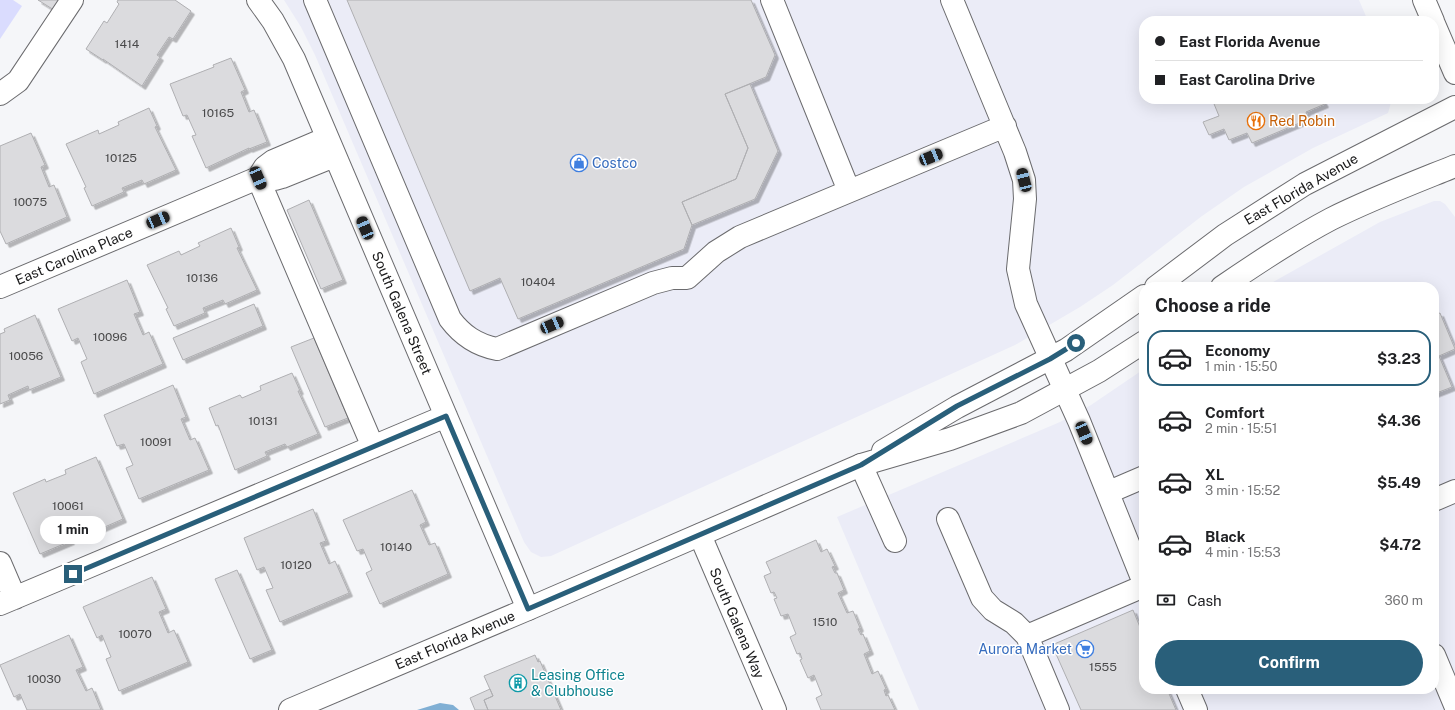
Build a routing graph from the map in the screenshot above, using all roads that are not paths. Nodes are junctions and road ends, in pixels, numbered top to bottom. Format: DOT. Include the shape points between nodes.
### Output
graph roads {
  1 [pos="72,0"];
  2 [pos="258,0"];
  3 [pos="315,0"];
  4 [pos="772,0"];
  5 [pos="952,0"];
  6 [pos="1424,0"];
  7 [pos="1431,16"];
  8 [pos="1439,36"];
  9 [pos="1455,73"];
  10 [pos="0,94"];
  11 [pos="1455,107"];
  12 [pos="1005,126"];
  13 [pos="331,147"];
  14 [pos="1455,166"];
  15 [pos="258,178"];
  16 [pos="849,191"];
  17 [pos="1163,282"];
  18 [pos="1230,282"];
  19 [pos="0,287"];
  20 [pos="1139,300"];
  21 [pos="1139,345"];
  22 [pos="1050,359"];
  23 [pos="1065,390"];
  24 [pos="446,416"];
  25 [pos="373,447"];
  26 [pos="861,465"];
  27 [pos="1139,479"];
  28 [pos="1455,491"];
  29 [pos="1108,492"];
  30 [pos="1439,498"];
  31 [pos="948,519"];
  32 [pos="700,535"];
  33 [pos="895,541"];
  34 [pos="0,563"];
  35 [pos="1139,572"];
  36 [pos="1139,587"];
  37 [pos="8,601"];
  38 [pos="528,609"];
  39 [pos="1027,636"];
  40 [pos="1439,667"];
  41 [pos="1189,694"];
  42 [pos="1455,705"];
  43 [pos="290,710"];
  44 [pos="775,710"];
  45 [pos="1058,710"];
  46 [pos="1196,710"];
  1 -- 10 [label="main road" via="18,81"];
  2 -- 13 [label="main road, South Galena Street" via="285,42"];
  3 -- 16 [label="main road" via="450,319 459,331 484,346 497,349 653,283 672,278 687,278 731,242"];
  4 -- 16 [label="main road"];
  5 -- 12 [label="main road"];
  6 -- 7 [label="main road"];
  8 -- 9 [label="main road"];
  11 -- 17 [label="main road, East Florida Avenue" via="1347,161 1294,191 1226,235"];
  12 -- 16 [label="main road"];
  12 -- 22 [label="main road" via="1019,161 1025,188 1019,256 1020,281 1026,304"];
  13 -- 15 [label="main road, East Carolina Place" via="273,161 265,167"];
  13 -- 24 [label="main road, South Galena Street"];
  14 -- 18 [label="main road" via="1331,219 1293,240"];
  15 -- 19 [label="main road, East Carolina Place"];
  15 -- 25 [label="main road"];
  20 -- 22 [label="main road, East Florida Avenue"];
  21 -- 23 [label="main road, East Florida Avenue"];
  22 -- 23 [label="main road"];
  22 -- 26 [label="main road, East Florida Avenue" via="957,406"];
  23 -- 26 [label="main road, East Florida Avenue" via="1021,413 982,429"];
  23 -- 29 [label="main road"];
  24 -- 25 [label="main road"];
  24 -- 38 [label="main road, South Galena Street"];
  25 -- 37 [label="main road"];
  26 -- 32 [label="main road, East Florida Avenue"];
  26 -- 33 [label="main road"];
  27 -- 29 [label="main road"];
  28 -- 30 [label="main road"];
  29 -- 35 [label="main road"];
  31 -- 39 [label="main road" via="982,598 993,610 1014,623"];
  32 -- 38 [label="main road, East Florida Avenue"];
  32 -- 44 [label="main road, South Galena Way"];
  34 -- 37 [label="main road"];
  36 -- 39 [label="main road"];
  38 -- 43 [label="main road, East Florida Avenue"];
  39 -- 45 [label="main road"];
  40 -- 42 [label="main road"];
  41 -- 46 [label="main road"];
}
